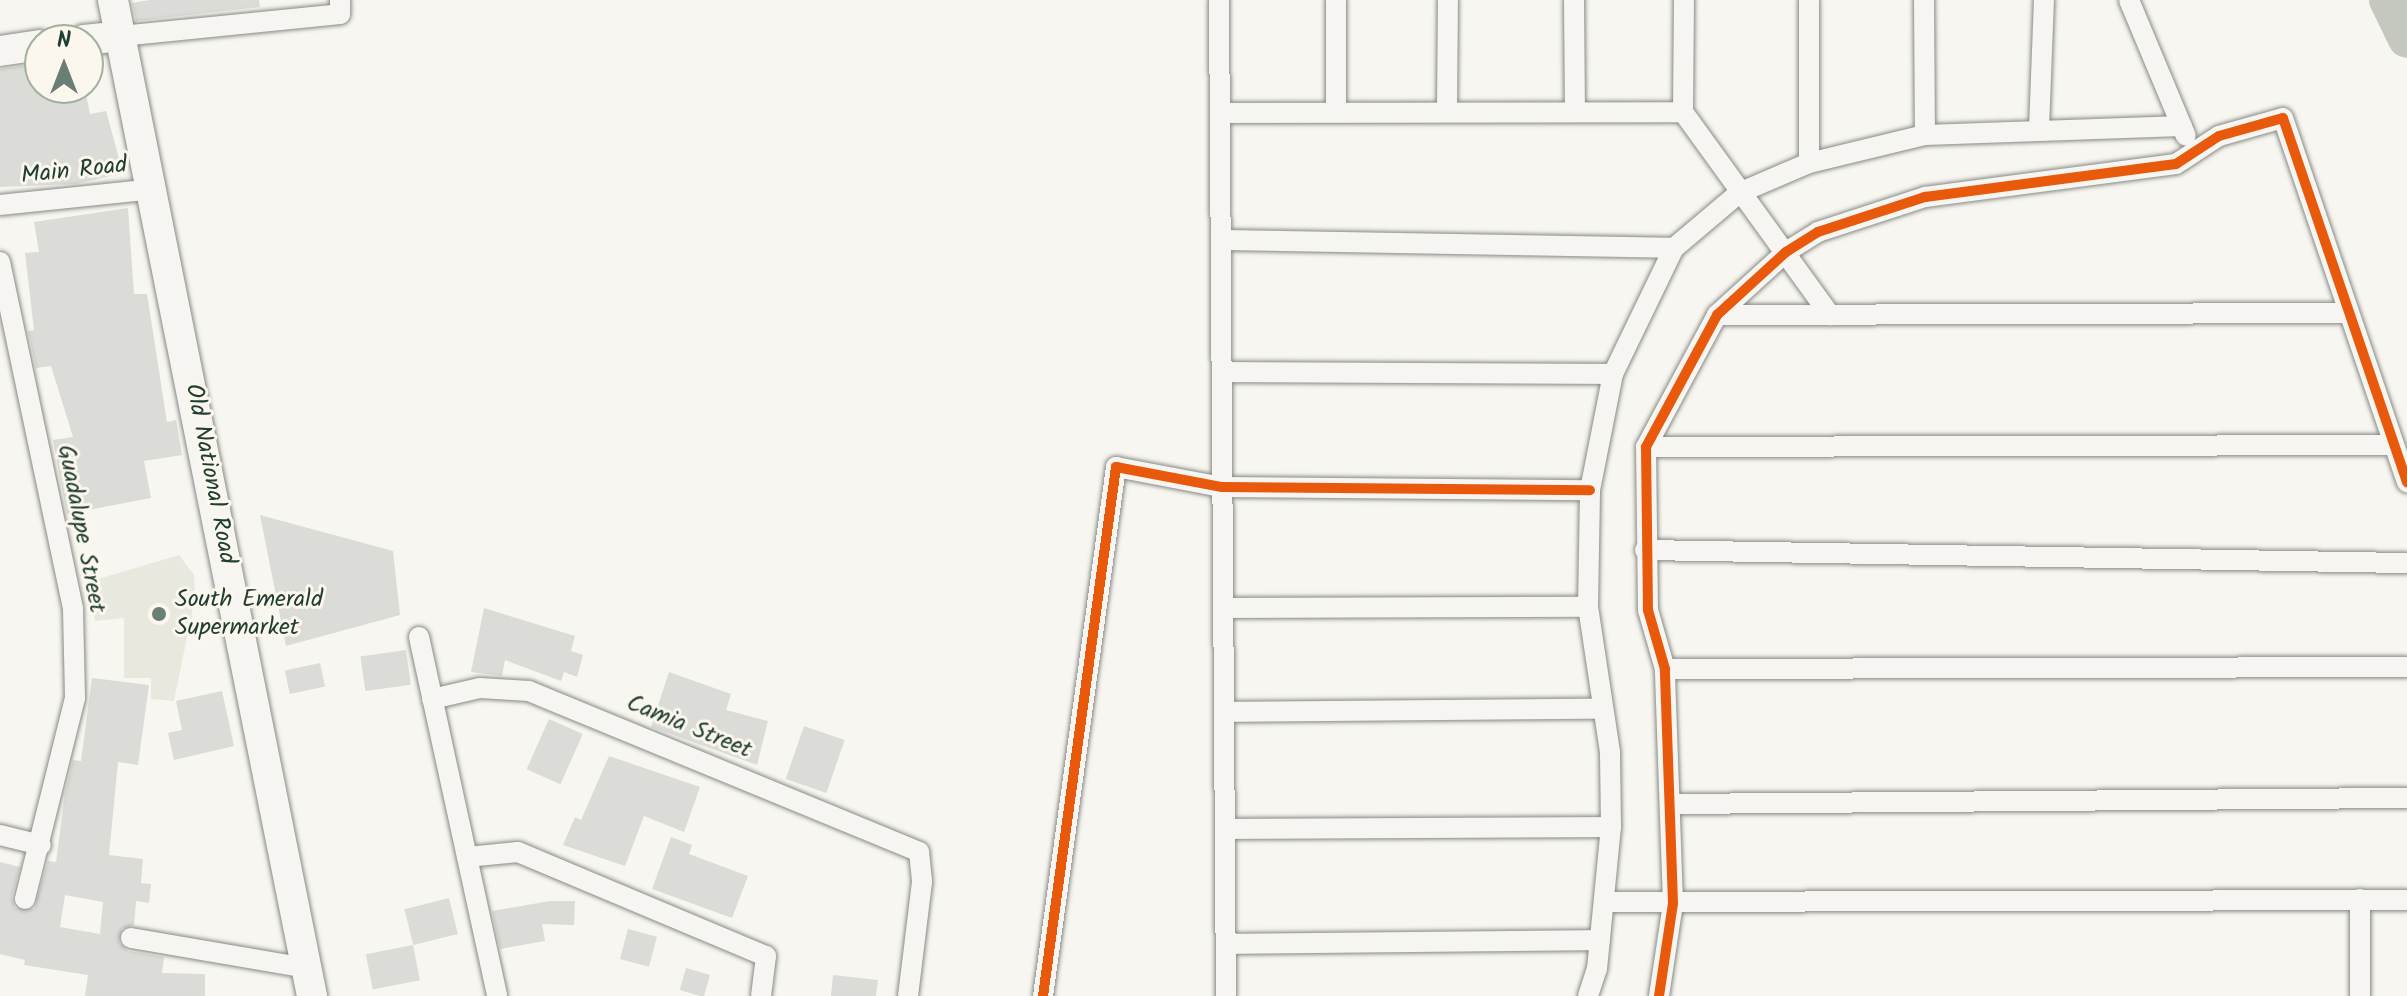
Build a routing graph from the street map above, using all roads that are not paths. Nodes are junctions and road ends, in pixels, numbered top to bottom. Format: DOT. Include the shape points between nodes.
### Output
graph roads {
  1 [pos="113,0"];
  2 [pos="340,0"];
  3 [pos="1219,0"];
  4 [pos="1336,0"];
  5 [pos="1448,0"];
  6 [pos="1574,0"];
  7 [pos="1684,0"];
  8 [pos="1809,0"];
  9 [pos="1924,0"];
  10 [pos="2044,0"];
  11 [pos="2129,0"];
  12 [pos="121,36"];
  13 [pos="104,38"];
  14 [pos="24,47"];
  15 [pos="0,51"];
  16 [pos="1336,110"];
  17 [pos="1447,111"];
  18 [pos="1575,111"];
  19 [pos="1683,112"];
  20 [pos="1220,113"];
  21 [pos="2182,126"];
  22 [pos="2039,129"];
  23 [pos="1925,135"];
  24 [pos="2193,153"];
  25 [pos="1809,163"];
  26 [pos="154,189"];
  27 [pos="1739,193"];
  28 [pos="0,205"];
  29 [pos="1221,240"];
  30 [pos="1674,248"];
  31 [pos="1786,252"];
  32 [pos="0,262"];
  33 [pos="2349,313"];
  34 [pos="1717,315"];
  35 [pos="1830,315"];
  36 [pos="1222,372"];
  37 [pos="1613,374"];
  38 [pos="2394,445"];
  39 [pos="1646,447"];
  40 [pos="2407,482"];
  41 [pos="1222,487"];
  42 [pos="1590,490"];
  43 [pos="1645,550"];
  44 [pos="2407,563"];
  45 [pos="1588,607"];
  46 [pos="1224,608"];
  47 [pos="419,637"];
  48 [pos="2407,667"];
  49 [pos="1665,669"];
  50 [pos="432,699"];
  51 [pos="1603,709"];
  52 [pos="1224,712"];
  53 [pos="2407,798"];
  54 [pos="1670,804"];
  55 [pos="1611,827"];
  56 [pos="1225,829"];
  57 [pos="0,835"];
  58 [pos="41,845"];
  59 [pos="467,857"];
  60 [pos="25,899"];
  61 [pos="2360,899"];
  62 [pos="2407,900"];
  63 [pos="1604,902"];
  64 [pos="1673,903"];
  65 [pos="131,938"];
  66 [pos="1600,940"];
  67 [pos="1226,944"];
  68 [pos="309,982"];
  69 [pos="497,996"];
  70 [pos="761,996"];
  71 [pos="908,996"];
  72 [pos="1043,996"];
  73 [pos="1226,996"];
  74 [pos="1588,996"];
  75 [pos="1659,996"];
  76 [pos="2360,996"];
  1 -- 12 [label="main road, Old National Road"];
  2 -- 12 [label="street" via="340,14"];
  3 -- 20 [label="street"];
  4 -- 16 [label="street"];
  5 -- 17 [label="street"];
  6 -- 18 [label="street"];
  7 -- 19 [label="street"];
  8 -- 25 [label="street"];
  9 -- 23 [label="street"];
  10 -- 22 [label="street"];
  11 -- 21 [label="street"];
  12 -- 13 [label="main road"];
  12 -- 26 [label="main road, Old National Road"];
  14 -- 15 [label="main road"];
  16 -- 17 [label="street"];
  16 -- 20 [label="street"];
  17 -- 18 [label="street"];
  18 -- 19 [label="street"];
  19 -- 27 [label="street"];
  20 -- 29 [label="street"];
  21 -- 22 [label="street"];
  21 -- 24 [label="street"];
  22 -- 23 [label="street"];
  23 -- 25 [label="street"];
  24 -- 31 [label="street" via="2176,164 2132,172 1925,197 1818,232"];
  24 -- 33 [label="street" via="2219,136 2283,118"];
  25 -- 27 [label="street"];
  26 -- 28 [label="street, Main Road"];
  26 -- 68 [label="main road, Old National Road"];
  27 -- 30 [label="street"];
  27 -- 31 [label="street"];
  29 -- 30 [label="street"];
  29 -- 36 [label="street"];
  30 -- 37 [label="street"];
  31 -- 34 [label="street"];
  31 -- 35 [label="street"];
  32 -- 58 [label="street, Guadalupe Street" via="73,609 75,698"];
  33 -- 35 [label="street"];
  33 -- 38 [label="street"];
  34 -- 35 [label="street"];
  34 -- 39 [label="street"];
  36 -- 37 [label="street"];
  36 -- 41 [label="street"];
  37 -- 42 [label="street"];
  38 -- 39 [label="street"];
  38 -- 40 [label="street"];
  39 -- 43 [label="street"];
  41 -- 42 [label="street"];
  41 -- 46 [label="street"];
  41 -- 72 [label="street" via="1116,467"];
  42 -- 45 [label="street"];
  43 -- 44 [label="street"];
  43 -- 49 [label="street" via="1648,610"];
  45 -- 46 [label="street"];
  45 -- 51 [label="street"];
  46 -- 52 [label="street"];
  47 -- 50 [label="street"];
  48 -- 49 [label="street"];
  49 -- 54 [label="street"];
  50 -- 59 [label="street"];
  50 -- 71 [label="street, Camia Street" via="480,688 529,691 919,852 922,882"];
  51 -- 52 [label="street"];
  51 -- 55 [label="street"];
  52 -- 56 [label="street"];
  53 -- 54 [label="street"];
  54 -- 64 [label="street"];
  55 -- 56 [label="street"];
  55 -- 63 [label="street"];
  56 -- 67 [label="street"];
  57 -- 58 [label="street"];
  58 -- 60 [label="street, Guadalupe Street"];
  59 -- 69 [label="street"];
  59 -- 70 [label="street" via="518,852 766,956"];
  61 -- 62 [label="street"];
  61 -- 64 [label="street"];
  61 -- 76 [label="street"];
  63 -- 64 [label="street"];
  63 -- 66 [label="street"];
  64 -- 75 [label="street"];
  65 -- 68 [label="street"];
  66 -- 67 [label="street"];
  66 -- 74 [label="street"];
  67 -- 73 [label="street"];
}
